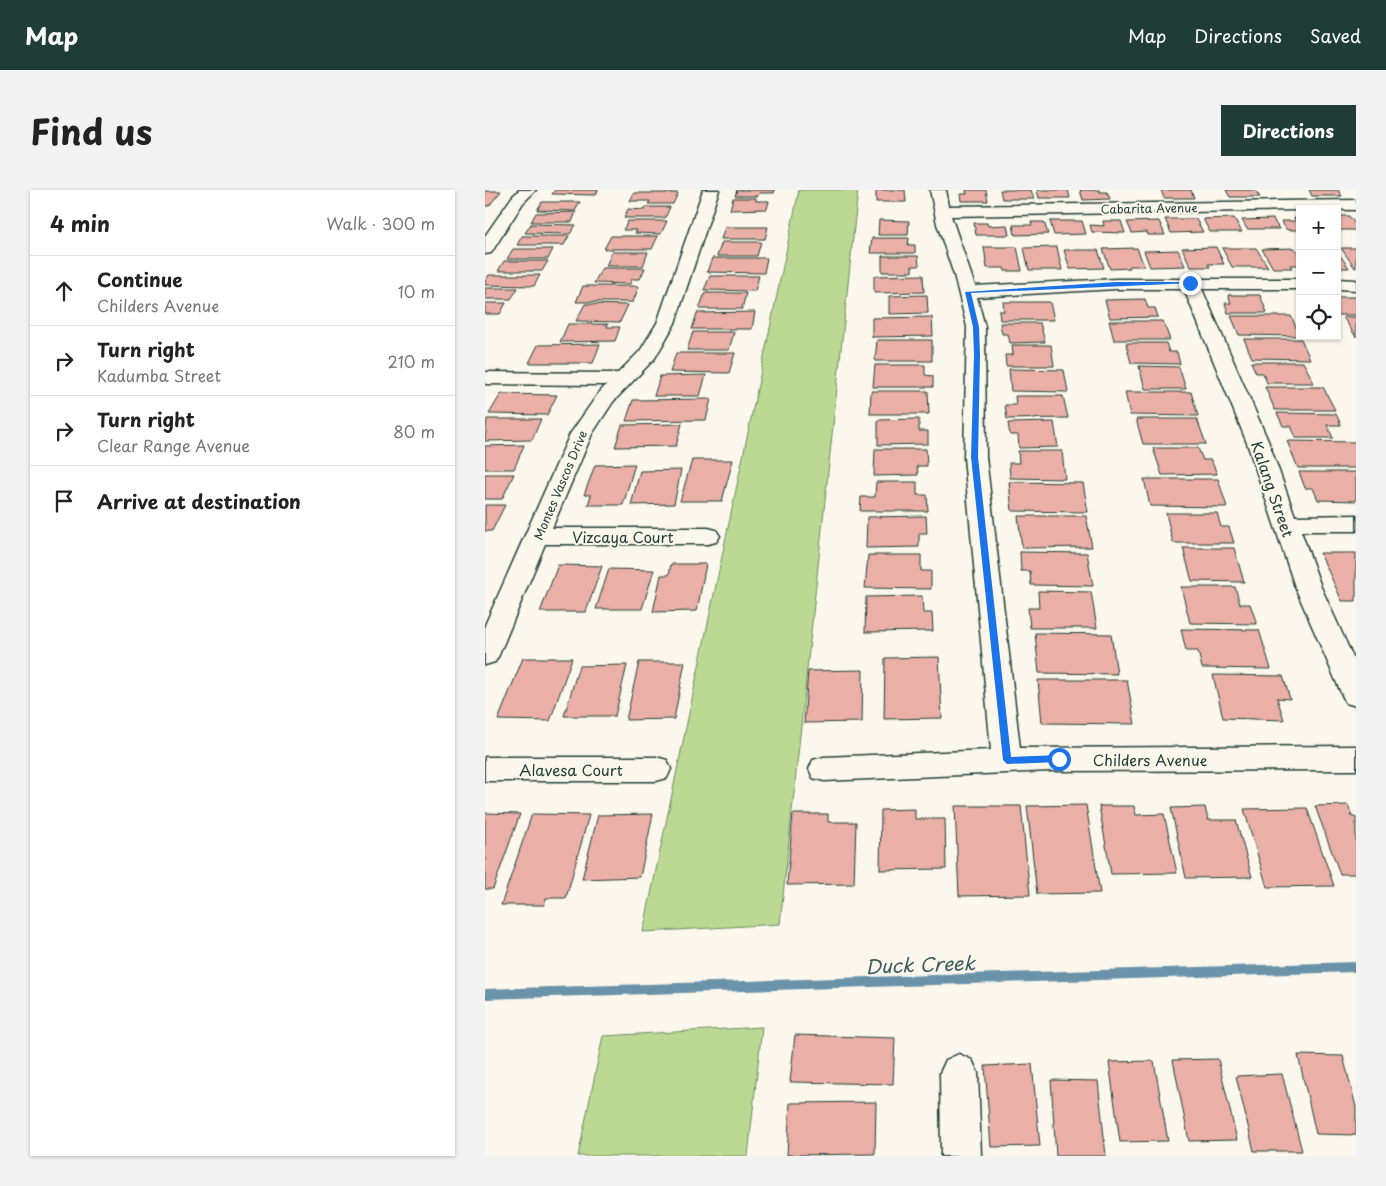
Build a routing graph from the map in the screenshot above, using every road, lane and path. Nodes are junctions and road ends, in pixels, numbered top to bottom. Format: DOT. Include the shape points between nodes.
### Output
graph roads {
  1 [pos="528,190"];
  2 [pos="711,190"];
  3 [pos="1140,190"];
  4 [pos="1287,190"];
  5 [pos="940,201"];
  6 [pos="1298,205"];
  7 [pos="1341,205"];
  8 [pos="1356,205"];
  9 [pos="1296,206"];
  10 [pos="1147,208"];
  11 [pos="485,220"];
  12 [pos="504,220"];
  13 [pos="485,249"];
  14 [pos="1190,283"];
  15 [pos="1296,284"];
  16 [pos="1341,284"];
  17 [pos="1356,284"];
  18 [pos="968,292"];
  19 [pos="485,378"];
  20 [pos="623,379"];
  21 [pos="1356,523"];
  22 [pos="1286,524"];
  23 [pos="538,536"];
  24 [pos="708,536"];
  25 [pos="485,655"];
  26 [pos="1356,695"];
  27 [pos="1356,758"];
  28 [pos="1007,760"];
  29 [pos="656,769"];
  30 [pos="824,769"];
  31 [pos="485,770"];
  32 [pos="959,1073"];
  33 [pos="961,1156"];
  1 -- 12 [label="street"];
  2 -- 20 [label="street, Montes Vascos Drive" via="666,324 647,354"];
  3 -- 10 [label="street"];
  4 -- 6 [label="street"];
  5 -- 10 [label="street, Cabarita Avenue"];
  5 -- 18 [label="street"];
  7 -- 8 [label="street, Cabarita Avenue"];
  9 -- 10 [label="street, Cabarita Avenue"];
  11 -- 12 [label="street"];
  12 -- 13 [label="street"];
  14 -- 15 [label="street"];
  14 -- 18 [label="street"];
  14 -- 22 [label="street, Kalang Street" via="1258,443"];
  16 -- 17 [label="street"];
  18 -- 28 [label="street" via="976,327 975,457"];
  19 -- 20 [label="street"];
  20 -- 23 [label="street, Montes Vascos Drive" via="605,398 581,434"];
  21 -- 22 [label="street"];
  22 -- 26 [label="street, Kalang Street" via="1308,587"];
  23 -- 24 [label="street, Vizcaya Court"];
  23 -- 25 [label="street, Montes Vascos Drive"];
  27 -- 28 [label="street, Childers Avenue"];
  28 -- 30 [label="street, Childers Avenue"];
  29 -- 31 [label="street, Alavesa Court"];
  32 -- 33 [label="street"];
}
